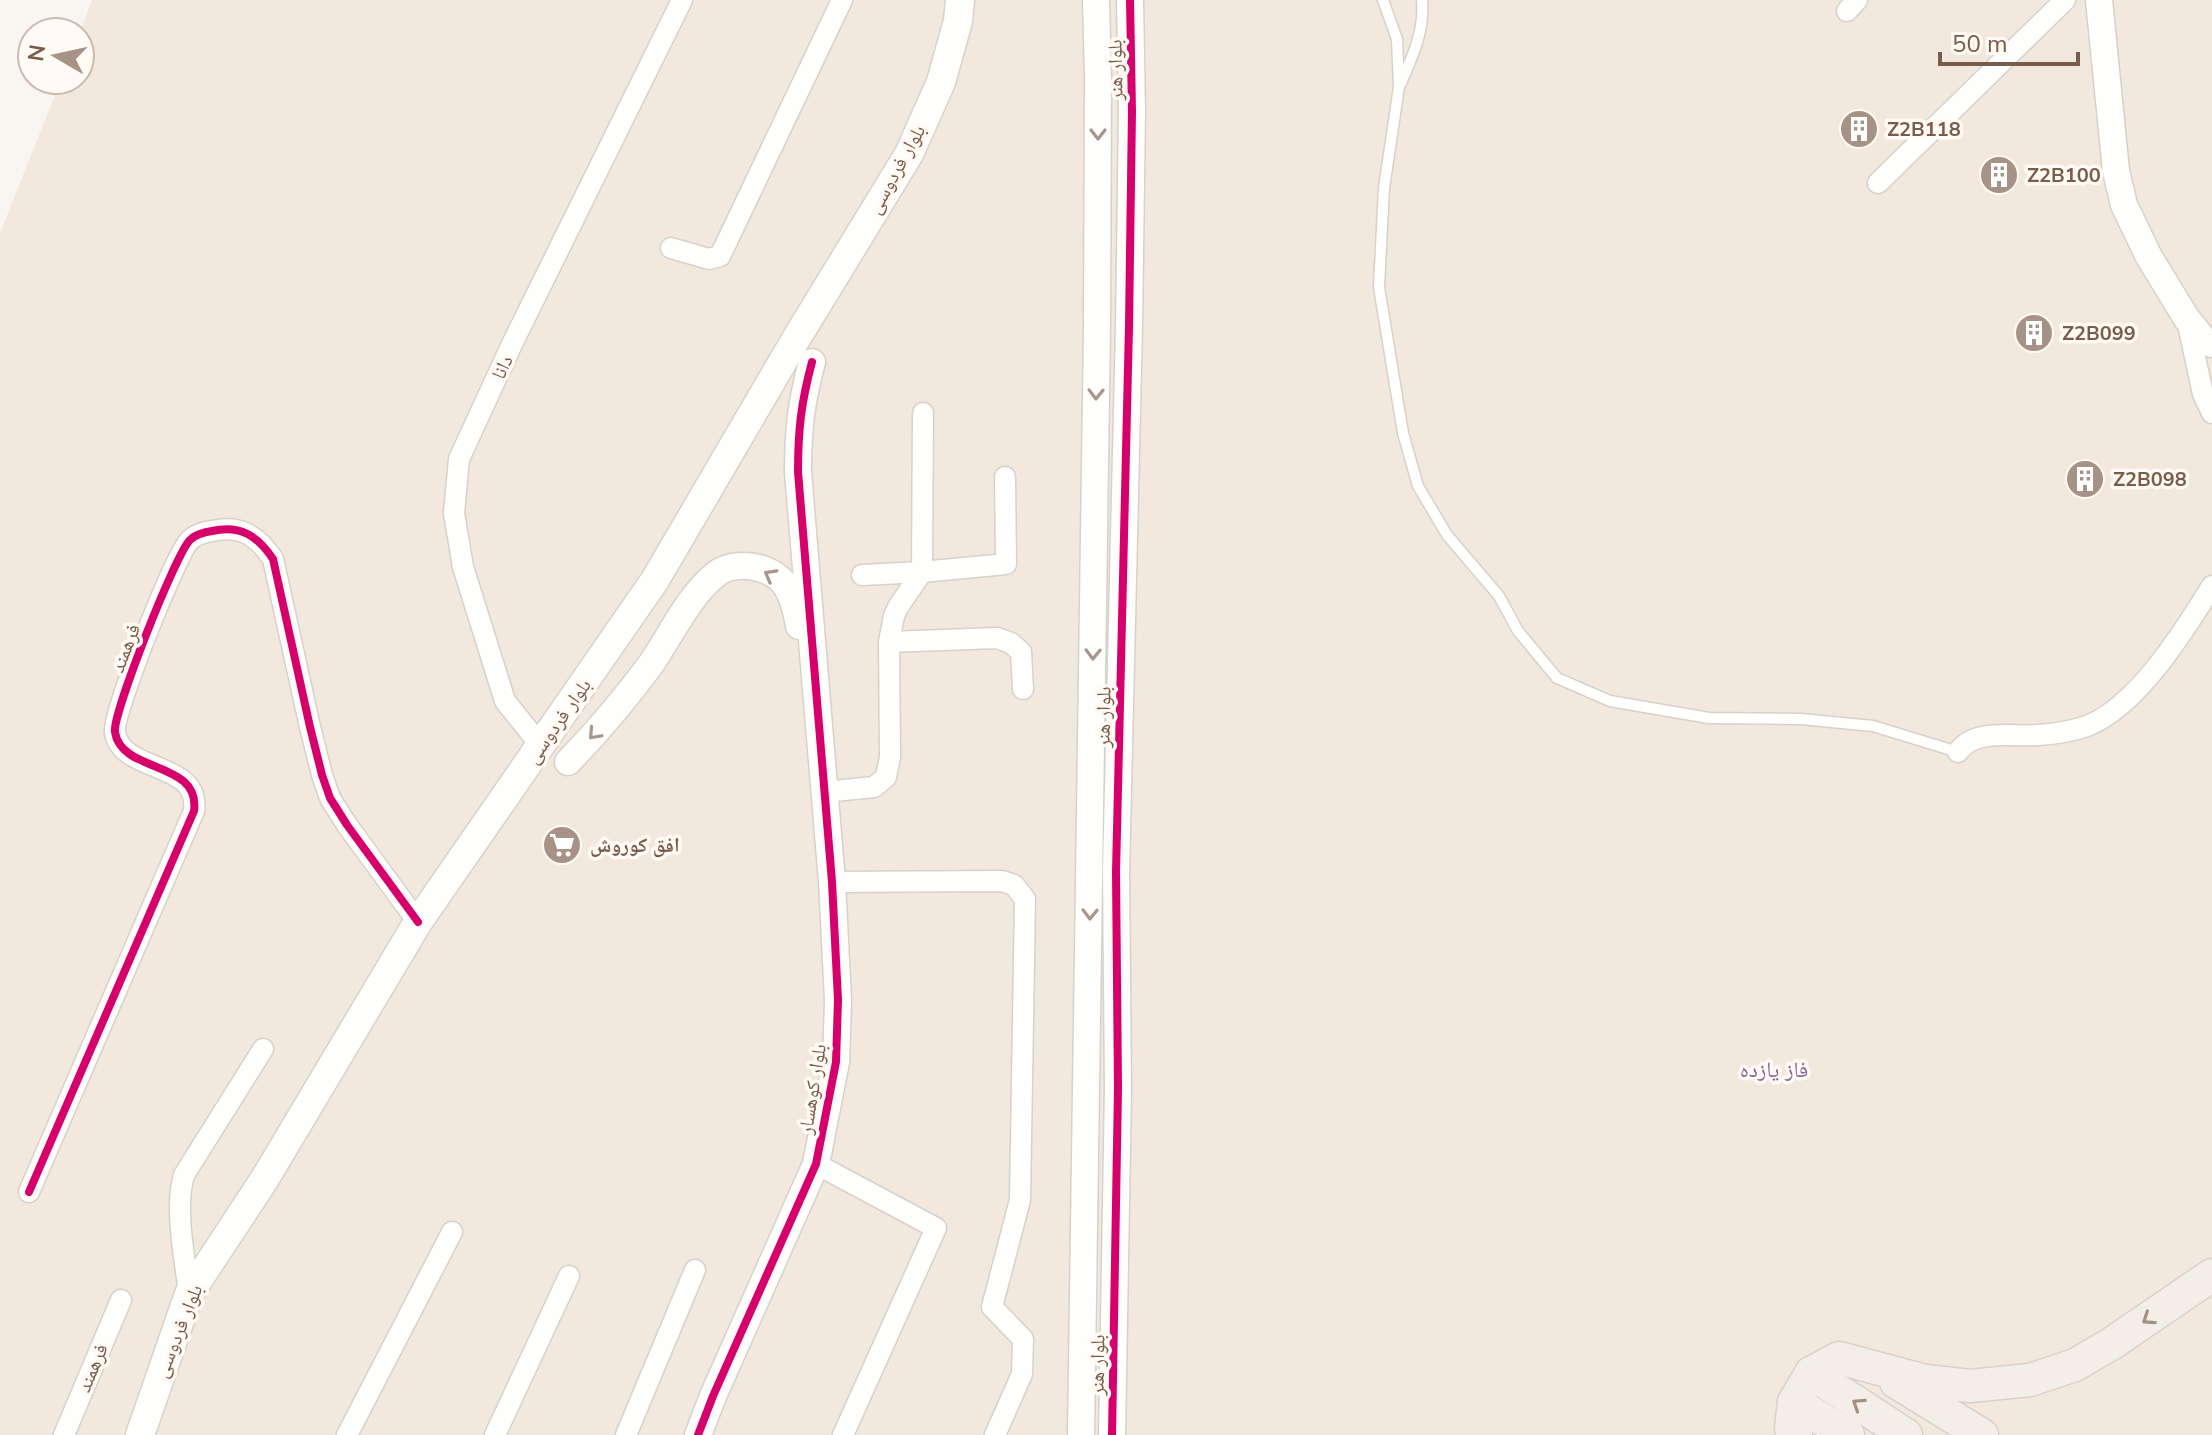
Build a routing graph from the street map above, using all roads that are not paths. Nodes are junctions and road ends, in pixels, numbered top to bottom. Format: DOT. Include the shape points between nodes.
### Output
graph roads {
  1 [pos="682,0"];
  2 [pos="842,0"];
  3 [pos="960,0"];
  4 [pos="1096,0"];
  5 [pos="1130,0"];
  6 [pos="1383,0"];
  7 [pos="1422,0"];
  8 [pos="2065,0"];
  9 [pos="2099,0"];
  10 [pos="1399,87"];
  11 [pos="1878,183"];
  12 [pos="671,248"];
  13 [pos="2187,319"];
  14 [pos="2212,344"];
  15 [pos="812,362"];
  16 [pos="923,413"];
  17 [pos="2212,413"];
  18 [pos="1005,477"];
  19 [pos="922,572"];
  20 [pos="862,575"];
  21 [pos="2212,586"];
  22 [pos="889,642"];
  23 [pos="1023,689"];
  24 [pos="817,724"];
  25 [pos="541,746"];
  26 [pos="1958,752"];
  27 [pos="568,762"];
  28 [pos="824,792"];
  29 [pos="832,882"];
  30 [pos="418,922"];
  31 [pos="263,1049"];
  32 [pos="816,1164"];
  33 [pos="29,1192"];
  34 [pos="452,1232"];
  35 [pos="695,1270"];
  36 [pos="2212,1275"];
  37 [pos="569,1276"];
  38 [pos="189,1294"];
  39 [pos="121,1300"];
  40 [pos="1868,1365"];
  41 [pos="1811,1373"];
  42 [pos="1794,1402"];
  43 [pos="64,1435"];
  44 [pos="140,1435"];
  45 [pos="347,1435"];
  46 [pos="495,1435"];
  47 [pos="626,1435"];
  48 [pos="698,1435"];
  49 [pos="843,1435"];
  50 [pos="995,1435"];
  51 [pos="1081,1435"];
  52 [pos="1112,1435"];
  53 [pos="1796,1435"];
  54 [pos="1848,1435"];
  55 [pos="1906,1435"];
  56 [pos="1982,1435"];
  1 -- 25 [label="street, دانا" via="459,459 454,513 463,567 505,701"];
  2 -- 12 [label="street" via="720,256 709,259"];
  3 -- 25 [label="main road, بلوار فردوسی" via="941,82 909,154 655,580"];
  4 -- 51 [label="street, بلوار هنر, one-way" via="1097,327"];
  5 -- 52 [label="street, بلوار هنر"];
  6 -- 10 [label="lane" via="1397,39"];
  7 -- 10 [label="lane" via="1417,42"];
  8 -- 11 [label="street"];
  9 -- 13 [label="street" via="2124,205"];
  10 -- 26 [label="lane" via="1384,188 1379,287 1403,433 1418,486 1447,535 1499,596 1518,631 1557,678 1610,701 1709,718 1873,726"];
  13 -- 14 [label="street"];
  13 -- 17 [label="street"];
  15 -- 24 [label="street" via="798,430 798,472"];
  16 -- 19 [label="street"];
  18 -- 19 [label="street" via="1006,564"];
  19 -- 20 [label="street"];
  19 -- 22 [label="street" via="898,607"];
  21 -- 26 [label="street" via="2126,703 2087,726 2041,735 1981,736"];
  22 -- 23 [label="street" via="997,638 1021,652"];
  22 -- 28 [label="street" via="886,777 874,787"];
  24 -- 27 [label="street, one-way" via="796,610 785,585 769,571 740,565 717,573 689,604 651,664"];
  24 -- 28 [label="street, بلوار کوهسار"];
  25 -- 30 [label="main road, بلوار فردوسی"];
  28 -- 29 [label="street, بلوار کوهسار"];
  29 -- 32 [label="street, بلوار کوهسار" via="836,1062"];
  29 -- 50 [label="street" via="1002,881 1014,885 1025,899 1020,1200 992,1307 1023,1339 1022,1374"];
  30 -- 33 [label="street, فرهمند" via="330,798 273,559 245,532 225,528 189,540 117,711 114,732 133,757 192,789 194,811"];
  30 -- 38 [label="main road, بلوار فردوسی" via="264,1180"];
  31 -- 38 [label="street" via="184,1175 180,1208"];
  32 -- 48 [label="street, بلوار کوهسار"];
  32 -- 49 [label="street" via="936,1228"];
  34 -- 45 [label="street"];
  35 -- 47 [label="street"];
  36 -- 40 [label="main road, one-way" via="2075,1365 2030,1380 1970,1386 1925,1381"];
  37 -- 46 [label="street"];
  38 -- 44 [label="main road, بلوار فردوسی"];
  39 -- 43 [label="street, فرهمند"];
  40 -- 41 [label="main road" via="1839,1358"];
  40 -- 56 [label="main road"];
  41 -- 42 [label="main road"];
  55 -- 41 [label="main road, one-way"];
  42 -- 53 [label="main road" via="1791,1429"];
  42 -- 54 [label="main road"];
}
